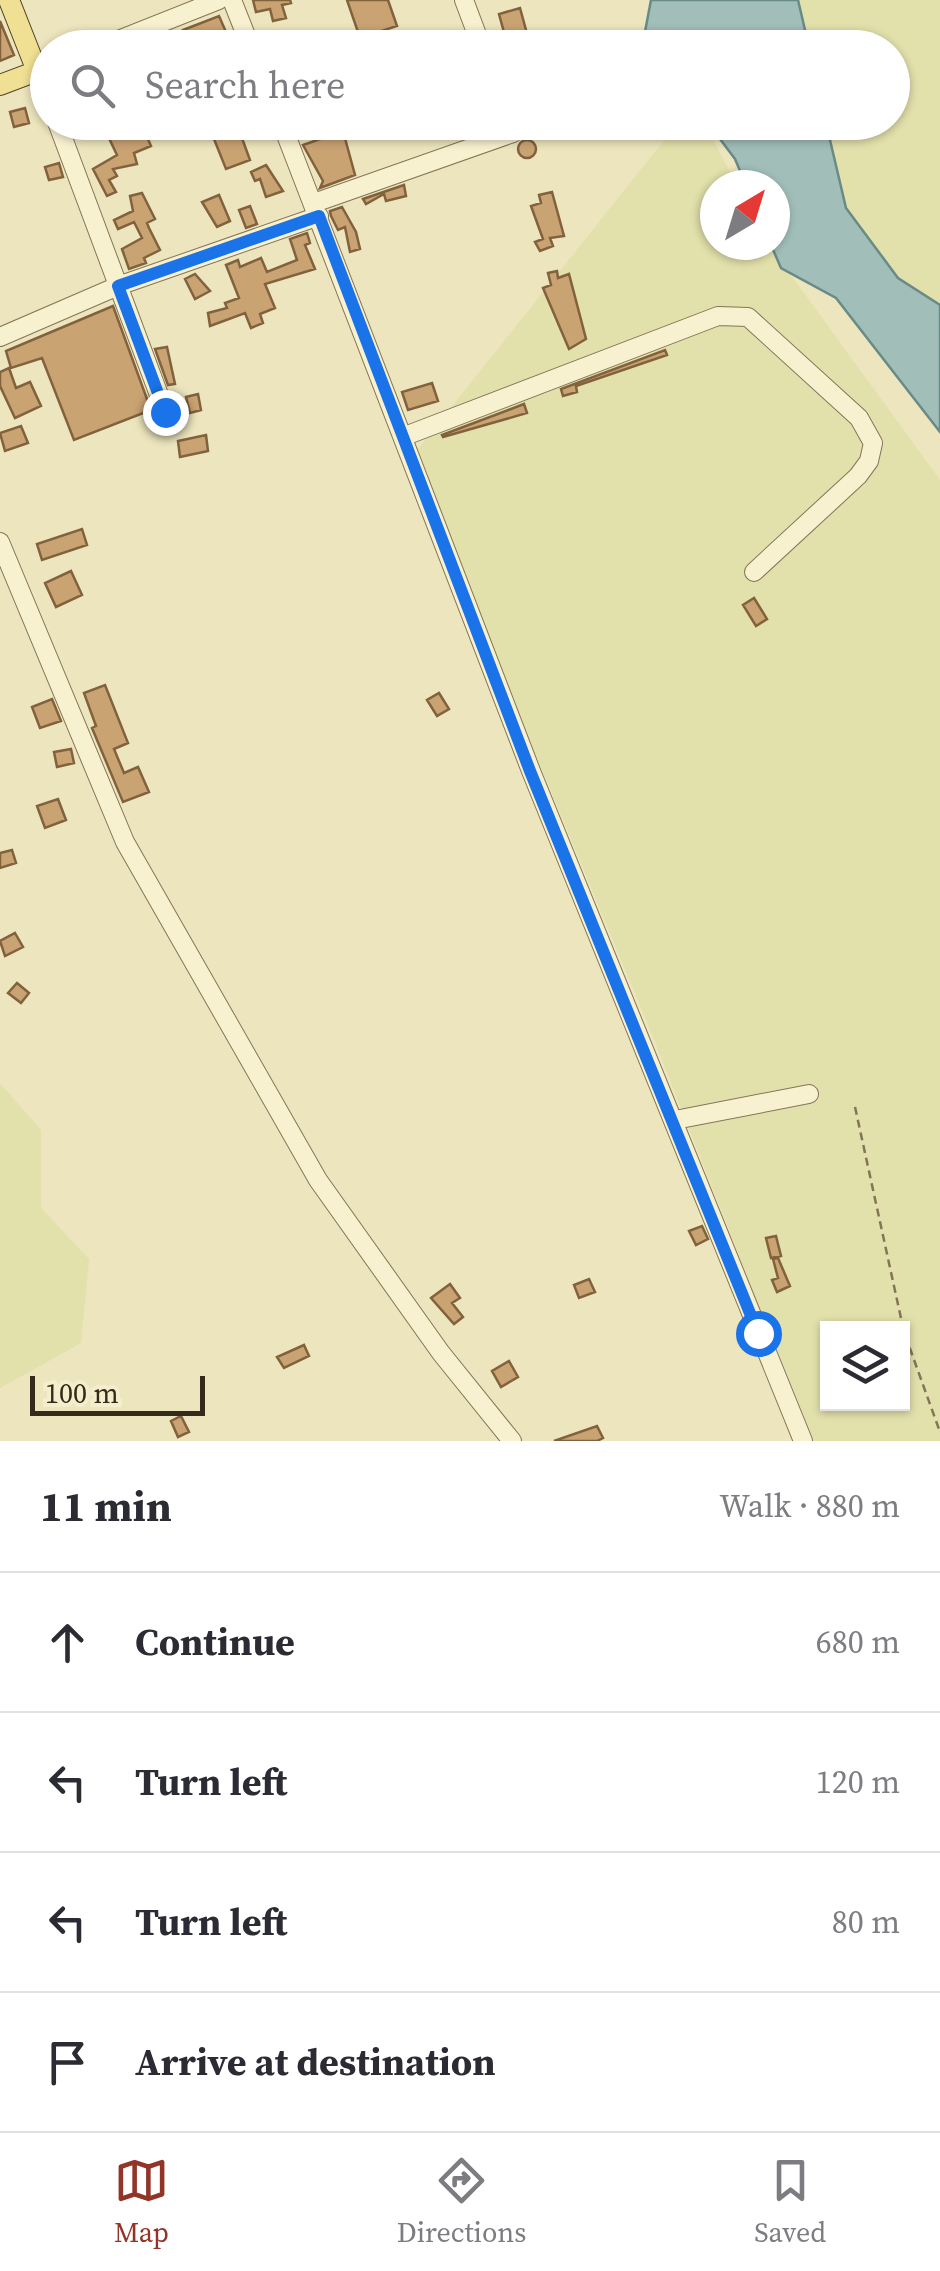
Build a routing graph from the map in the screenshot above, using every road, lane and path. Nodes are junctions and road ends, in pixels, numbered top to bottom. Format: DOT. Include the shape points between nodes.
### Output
graph roads {
  1 [pos="9,0"];
  2 [pos="219,0"];
  3 [pos="232,0"];
  4 [pos="464,0"];
  5 [pos="143,30"];
  6 [pos="244,30"];
  7 [pos="475,30"];
  8 [pos="30,44"];
  9 [pos="30,74"];
  10 [pos="0,85"];
  11 [pos="64,140"];
  12 [pos="289,140"];
  13 [pos="495,140"];
  14 [pos="316,209"];
  15 [pos="118,286"];
  16 [pos="0,337"];
  17 [pos="165,412"];
  18 [pos="405,436"];
  19 [pos="0,542"];
  20 [pos="754,572"];
  21 [pos="20,594"];
  22 [pos="0,602"];
  23 [pos="809,1094"];
  24 [pos="855,1108"];
  25 [pos="674,1120"];
  26 [pos="940,1432"];
  27 [pos="512,1441"];
  28 [pos="803,1441"];
  1 -- 8 [label="main road"];
  2 -- 5 [label="street"];
  3 -- 6 [label="street"];
  4 -- 7 [label="street"];
  9 -- 10 [label="main road"];
  11 -- 15 [label="street"];
  12 -- 14 [label="street"];
  13 -- 14 [label="street"];
  14 -- 15 [label="street"];
  14 -- 18 [label="street"];
  15 -- 16 [label="street"];
  15 -- 17 [label="street"];
  18 -- 20 [label="street" via="718,316 743,315 859,418 873,443 858,476"];
  18 -- 25 [label="street" via="530,771"];
  19 -- 21 [label="street"];
  21 -- 22 [label="street"];
  21 -- 27 [label="street" via="125,842 318,1180"];
  23 -- 25 [label="street"];
  24 -- 26 [label="path" via="904,1332"];
  25 -- 28 [label="street"];
}
